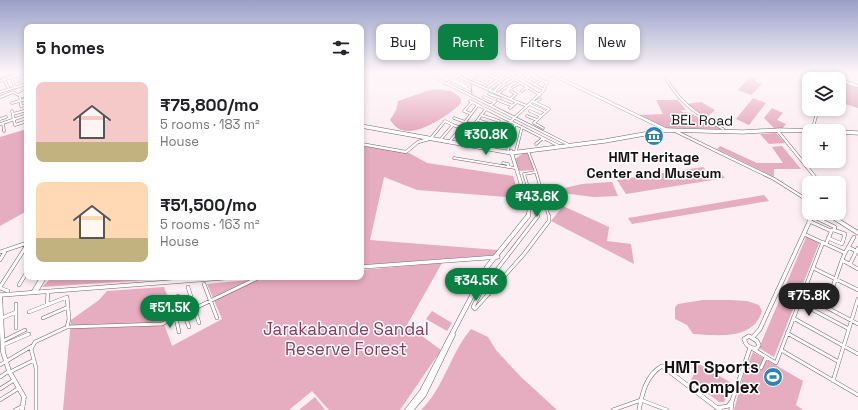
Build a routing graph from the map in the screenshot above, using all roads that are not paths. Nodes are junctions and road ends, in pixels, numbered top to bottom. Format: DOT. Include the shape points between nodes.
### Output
graph roads {
  1 [pos="13,92"];
  2 [pos="13,92"];
  3 [pos="23,92"];
  4 [pos="463,92"];
  5 [pos="494,92"];
  6 [pos="513,92"];
  7 [pos="535,92"];
  8 [pos="542,92"];
  9 [pos="586,92"];
  10 [pos="674,92"];
  11 [pos="24,94"];
  12 [pos="490,94"];
  13 [pos="498,94"];
  14 [pos="20,95"];
  15 [pos="24,95"];
  16 [pos="503,95"];
  17 [pos="540,95"];
  18 [pos="1,97"];
  19 [pos="473,97"];
  20 [pos="484,97"];
  21 [pos="499,99"];
  22 [pos="510,99"];
  23 [pos="540,99"];
  24 [pos="24,100"];
  25 [pos="480,100"];
  26 [pos="20,101"];
  27 [pos="470,101"];
  28 [pos="532,101"];
  29 [pos="495,102"];
  30 [pos="517,102"];
  31 [pos="535,102"];
  32 [pos="546,102"];
  33 [pos="12,104"];
  34 [pos="477,104"];
  35 [pos="491,105"];
  36 [pos="528,105"];
  37 [pos="542,105"];
  38 [pos="24,106"];
  39 [pos="552,106"];
  40 [pos="549,108"];
  41 [pos="486,109"];
  42 [pos="12,111"];
  43 [pos="24,111"];
  44 [pos="530,111"];
  45 [pos="546,112"];
  46 [pos="13,114"];
  47 [pos="471,114"];
  48 [pos="481,115"];
  49 [pos="6,116"];
  50 [pos="24,116"];
  51 [pos="527,116"];
  52 [pos="541,116"];
  53 [pos="515,117"];
  54 [pos="454,118"];
  55 [pos="0,119"];
  56 [pos="14,119"];
  57 [pos="478,120"];
  58 [pos="536,120"];
  59 [pos="499,121"];
  60 [pos="24,122"];
  61 [pos="465,122"];
  62 [pos="510,122"];
  63 [pos="1,123"];
  64 [pos="534,123"];
  65 [pos="514,124"];
  66 [pos="453,125"];
  67 [pos="474,125"];
  68 [pos="531,125"];
  69 [pos="495,126"];
  70 [pos="522,127"];
  71 [pos="364,128"];
  72 [pos="461,128"];
  73 [pos="544,128"];
  74 [pos="493,129"];
  75 [pos="723,129"];
  76 [pos="487,130"];
  77 [pos="667,130"];
  78 [pos="673,130"];
  79 [pos="779,130"];
  80 [pos="4,131"];
  81 [pos="470,131"];
  82 [pos="802,131"];
  83 [pos="846,132"];
  84 [pos="858,133"];
  85 [pos="431,138"];
  86 [pos="511,138"];
  87 [pos="542,138"];
  88 [pos="440,140"];
  89 [pos="449,142"];
  90 [pos="460,144"];
  91 [pos="536,144"];
  92 [pos="364,145"];
  93 [pos="471,145"];
  94 [pos="569,145"];
  95 [pos="559,146"];
  96 [pos="539,149"];
  97 [pos="512,151"];
  98 [pos="527,151"];
  99 [pos="454,158"];
  100 [pos="802,158"];
  101 [pos="802,159"];
  102 [pos="503,163"];
  103 [pos="508,167"];
  104 [pos="515,168"];
  105 [pos="537,174"];
  106 [pos="802,197"];
  107 [pos="823,220"];
  108 [pos="838,220"];
  109 [pos="809,221"];
  110 [pos="853,229"];
  111 [pos="858,229"];
  112 [pos="833,230"];
  113 [pos="858,233"];
  114 [pos="803,234"];
  115 [pos="854,237"];
  116 [pos="828,238"];
  117 [pos="824,243"];
  118 [pos="24,245"];
  119 [pos="848,247"];
  120 [pos="24,249"];
  121 [pos="7,250"];
  122 [pos="857,250"];
  123 [pos="0,252"];
  124 [pos="845,253"];
  125 [pos="497,257"];
  126 [pos="0,260"];
  127 [pos="842,260"];
  128 [pos="850,264"];
  129 [pos="364,267"];
  130 [pos="813,268"];
  131 [pos="858,268"];
  132 [pos="24,277"];
  133 [pos="836,279"];
  134 [pos="42,280"];
  135 [pos="198,280"];
  136 [pos="254,280"];
  137 [pos="204,284"];
  138 [pos="19,285"];
  139 [pos="188,287"];
  140 [pos="0,288"];
  141 [pos="482,289"];
  142 [pos="8,290"];
  143 [pos="858,290"];
  144 [pos="777,291"];
  145 [pos="48,292"];
  146 [pos="35,293"];
  147 [pos="489,294"];
  148 [pos="0,295"];
  149 [pos="803,295"];
  150 [pos="178,296"];
  151 [pos="858,299"];
  152 [pos="210,301"];
  153 [pos="799,303"];
  154 [pos="16,304"];
  155 [pos="47,305"];
  156 [pos="68,307"];
  157 [pos="826,307"];
  158 [pos="195,309"];
  159 [pos="16,312"];
  160 [pos="29,312"];
  161 [pos="184,314"];
  162 [pos="2,318"];
  163 [pos="43,318"];
  164 [pos="176,318"];
  165 [pos="217,318"];
  166 [pos="793,318"];
  167 [pos="851,321"];
  168 [pos="200,323"];
  169 [pos="858,324"];
  170 [pos="67,327"];
  171 [pos="16,328"];
  172 [pos="189,328"];
  173 [pos="849,329"];
  174 [pos="25,330"];
  175 [pos="179,332"];
  176 [pos="787,333"];
  177 [pos="29,334"];
  178 [pos="753,337"];
  179 [pos="2,343"];
  180 [pos="34,345"];
  181 [pos="844,346"];
  182 [pos="751,348"];
  183 [pos="781,350"];
  184 [pos="2,353"];
  185 [pos="858,354"];
  186 [pos="766,357"];
  187 [pos="34,360"];
  188 [pos="6,362"];
  189 [pos="839,362"];
  190 [pos="0,365"];
  191 [pos="761,368"];
  192 [pos="10,371"];
  193 [pos="0,376"];
  194 [pos="431,376"];
  195 [pos="14,379"];
  196 [pos="833,381"];
  197 [pos="19,388"];
  198 [pos="0,389"];
  199 [pos="858,395"];
  200 [pos="0,400"];
  201 [pos="641,400"];
  202 [pos="732,401"];
  203 [pos="23,408"];
  204 [pos="621,409"];
  205 [pos="719,409"];
  206 [pos="15,410"];
  207 [pos="36,410"];
  208 [pos="407,410"];
  209 [pos="411,410"];
  210 [pos="613,410"];
  211 [pos="640,410"];
  212 [pos="667,410"];
  213 [pos="731,410"];
  1 -- 18 [label="street"];
  2 -- 3 [label="street" via="18,95"];
  4 -- 19 [label="street"];
  5 -- 13 [label="street"];
  6 -- 22 [label="street" via="516,94"];
  7 -- 17 [label="street"];
  8 -- 17 [label="street"];
  9 -- 77 [label="street"];
  10 -- 75 [label="street" via="689,110"];
  11 -- 14 [label="street"];
  12 -- 21 [label="street"];
  13 -- 16 [label="street"];
  15 -- 26 [label="street" via="20,97"];
  16 -- 21 [label="street"];
  16 -- 22 [label="street"];
  17 -- 28 [label="street"];
  19 -- 25 [label="street"];
  19 -- 27 [label="street"];
  20 -- 29 [label="street"];
  21 -- 29 [label="street"];
  21 -- 30 [label="street" via="511,107"];
  22 -- 30 [label="street"];
  23 -- 31 [label="street"];
  24 -- 26 [label="street"];
  25 -- 34 [label="street"];
  25 -- 35 [label="street"];
  26 -- 33 [label="street"];
  26 -- 38 [label="street" via="21,106"];
  27 -- 34 [label="street"];
  27 -- 47 [label="street" via="464,111"];
  28 -- 31 [label="street"];
  28 -- 36 [label="street"];
  29 -- 35 [label="street"];
  30 -- 36 [label="street"];
  31 -- 37 [label="street"];
  32 -- 37 [label="street"];
  34 -- 41 [label="street"];
  34 -- 47 [label="street"];
  35 -- 53 [label="street"];
  36 -- 45 [label="street"];
  36 -- 53 [label="street"];
  37 -- 40 [label="street"];
  39 -- 40 [label="street"];
  40 -- 45 [label="street"];
  41 -- 48 [label="street"];
  41 -- 62 [label="street"];
  42 -- 46 [label="street"];
  43 -- 46 [label="street"];
  44 -- 52 [label="street"];
  45 -- 52 [label="street"];
  46 -- 56 [label="street"];
  47 -- 61 [label="street"];
  48 -- 57 [label="street"];
  48 -- 59 [label="street"];
  49 -- 55 [label="street"];
  50 -- 56 [label="street"];
  51 -- 58 [label="street"];
  52 -- 58 [label="street"];
  53 -- 62 [label="street"];
  53 -- 68 [label="street"];
  54 -- 61 [label="street"];
  56 -- 60 [label="street" via="15,125"];
  56 -- 63 [label="street"];
  57 -- 67 [label="street"];
  57 -- 69 [label="street"];
  58 -- 64 [label="street"];
  61 -- 67 [label="street"];
  62 -- 65 [label="street"];
  63 -- 80 [label="street"];
  64 -- 68 [label="street"];
  64 -- 73 [label="street"];
  65 -- 70 [label="street"];
  65 -- 86 [label="street"];
  66 -- 72 [label="street"];
  66 -- 85 [label="street" via="445,121"];
  66 -- 88 [label="street"];
  67 -- 76 [label="street"];
  67 -- 81 [label="street"];
  68 -- 94 [label="street"];
  70 -- 87 [label="street"];
  70 -- 97 [label="street"];
  71 -- 85 [label="main road"];
  72 -- 81 [label="street"];
  72 -- 89 [label="street"];
  74 -- 86 [label="street"];
  77 -- 78 [label="main road, BEL Road"];
  77 -- 94 [label="main road, BEL Road"];
  78 -- 79 [label="main road, BEL Road"];
  78 -- 106 [label="street" via="774,179"];
  79 -- 82 [label="main road, BEL Road"];
  79 -- 100 [label="street"];
  79 -- 101 [label="street"];
  81 -- 90 [label="street"];
  81 -- 93 [label="street" via="481,134"];
  83 -- 84 [label="main road"];
  85 -- 88 [label="main road"];
  85 -- 92 [label="street" via="418,142 406,152"];
  86 -- 97 [label="street"];
  87 -- 91 [label="street"];
  87 -- 95 [label="street"];
  88 -- 89 [label="main road"];
  89 -- 90 [label="main road"];
  90 -- 93 [label="main road"];
  93 -- 97 [label="main road"];
  94 -- 95 [label="main road, BEL Road"];
  95 -- 96 [label="main road, BEL Road"];
  96 -- 97 [label="main road, BEL Road"];
  96 -- 98 [label="main road, BEL Road"];
  97 -- 98 [label="main road, BEL Road"];
  97 -- 104 [label="main road"];
  97 -- 125 [label="main road" via="531,215"];
  98 -- 105 [label="street"];
  99 -- 103 [label="street"];
  102 -- 103 [label="street" via="508,164"];
  103 -- 104 [label="street"];
  104 -- 125 [label="main road" via="529,215 524,226"];
  105 -- 141 [label="street" via="524,174 538,215"];
  105 -- 147 [label="street" via="551,216 524,254"];
  107 -- 112 [label="street" via="835,227"];
  108 -- 110 [label="street"];
  109 -- 112 [label="street"];
  109 -- 114 [label="street"];
  110 -- 111 [label="street"];
  110 -- 113 [label="street"];
  112 -- 116 [label="street"];
  112 -- 116 [label="street" via="845,234 842,244"];
  114 -- 117 [label="street"];
  114 -- 144 [label="street"];
  115 -- 119 [label="street"];
  116 -- 117 [label="street"];
  117 -- 124 [label="street"];
  117 -- 130 [label="street"];
  118 -- 121 [label="street"];
  119 -- 122 [label="street"];
  119 -- 124 [label="street"];
  120 -- 140 [label="street"];
  121 -- 123 [label="street"];
  121 -- 126 [label="street"];
  122 -- 128 [label="street"];
  124 -- 127 [label="street"];
  125 -- 129 [label="street"];
  125 -- 194 [label="main road" via="487,267 478,283"];
  127 -- 128 [label="street"];
  127 -- 133 [label="street"];
  128 -- 131 [label="street"];
  130 -- 133 [label="street"];
  130 -- 149 [label="street"];
  132 -- 138 [label="street"];
  133 -- 143 [label="street"];
  133 -- 157 [label="street"];
  134 -- 146 [label="street"];
  135 -- 145 [label="street"];
  136 -- 152 [label="street"];
  137 -- 152 [label="street"];
  139 -- 158 [label="street"];
  140 -- 142 [label="street"];
  141 -- 147 [label="street"];
  141 -- 147 [label="street" via="473,308 476,309"];
  144 -- 153 [label="street"];
  144 -- 178 [label="street" via="760,329"];
  145 -- 146 [label="street"];
  145 -- 155 [label="street"];
  146 -- 148 [label="street"];
  148 -- 162 [label="main road"];
  149 -- 153 [label="street"];
  149 -- 157 [label="street"];
  150 -- 161 [label="street"];
  151 -- 167 [label="street"];
  152 -- 158 [label="street"];
  152 -- 165 [label="street"];
  153 -- 166 [label="street"];
  153 -- 173 [label="street"];
  154 -- 159 [label="street"];
  155 -- 156 [label="street" via="67,297"];
  155 -- 160 [label="street"];
  156 -- 163 [label="street"];
  156 -- 170 [label="street"];
  157 -- 167 [label="street"];
  158 -- 161 [label="street"];
  158 -- 168 [label="street"];
  159 -- 162 [label="street"];
  159 -- 171 [label="street"];
  161 -- 164 [label="street"];
  161 -- 172 [label="street"];
  162 -- 179 [label="main road"];
  164 -- 170 [label="street" via="154,325"];
  164 -- 175 [label="street"];
  166 -- 176 [label="street"];
  166 -- 181 [label="street"];
  167 -- 169 [label="street"];
  167 -- 173 [label="street"];
  170 -- 180 [label="street" via="35,342"];
  173 -- 181 [label="street"];
  174 -- 179 [label="street"];
  176 -- 183 [label="street"];
  176 -- 189 [label="street"];
  177 -- 179 [label="street"];
  178 -- 182 [label="street" via="759,345 757,348"];
  178 -- 182 [label="street" via="744,339 746,345"];
  179 -- 184 [label="main road"];
  180 -- 187 [label="street" via="31,349"];
  180 -- 188 [label="street"];
  181 -- 185 [label="street"];
  181 -- 189 [label="street"];
  182 -- 186 [label="street"];
  182 -- 202 [label="street"];
  183 -- 186 [label="street" via="776,363"];
  183 -- 196 [label="street"];
  184 -- 188 [label="main road"];
  186 -- 191 [label="street"];
  187 -- 192 [label="street"];
  187 -- 207 [label="street"];
  188 -- 190 [label="street"];
  188 -- 192 [label="main road"];
  189 -- 196 [label="street"];
  192 -- 193 [label="street"];
  192 -- 195 [label="main road"];
  194 -- 208 [label="main road" via="419,397"];
  194 -- 209 [label="main road" via="424,395"];
  195 -- 197 [label="main road"];
  195 -- 198 [label="street"];
  196 -- 199 [label="street"];
  197 -- 200 [label="street"];
  197 -- 203 [label="main road" via="24,397"];
  201 -- 204 [label="street"];
  201 -- 205 [label="street" via="652,372 662,366"];
  201 -- 211 [label="street"];
  201 -- 212 [label="street"];
  202 -- 205 [label="street" via="728,406"];
  202 -- 213 [label="street"];
  203 -- 206 [label="street"];
  204 -- 210 [label="street"];
}
